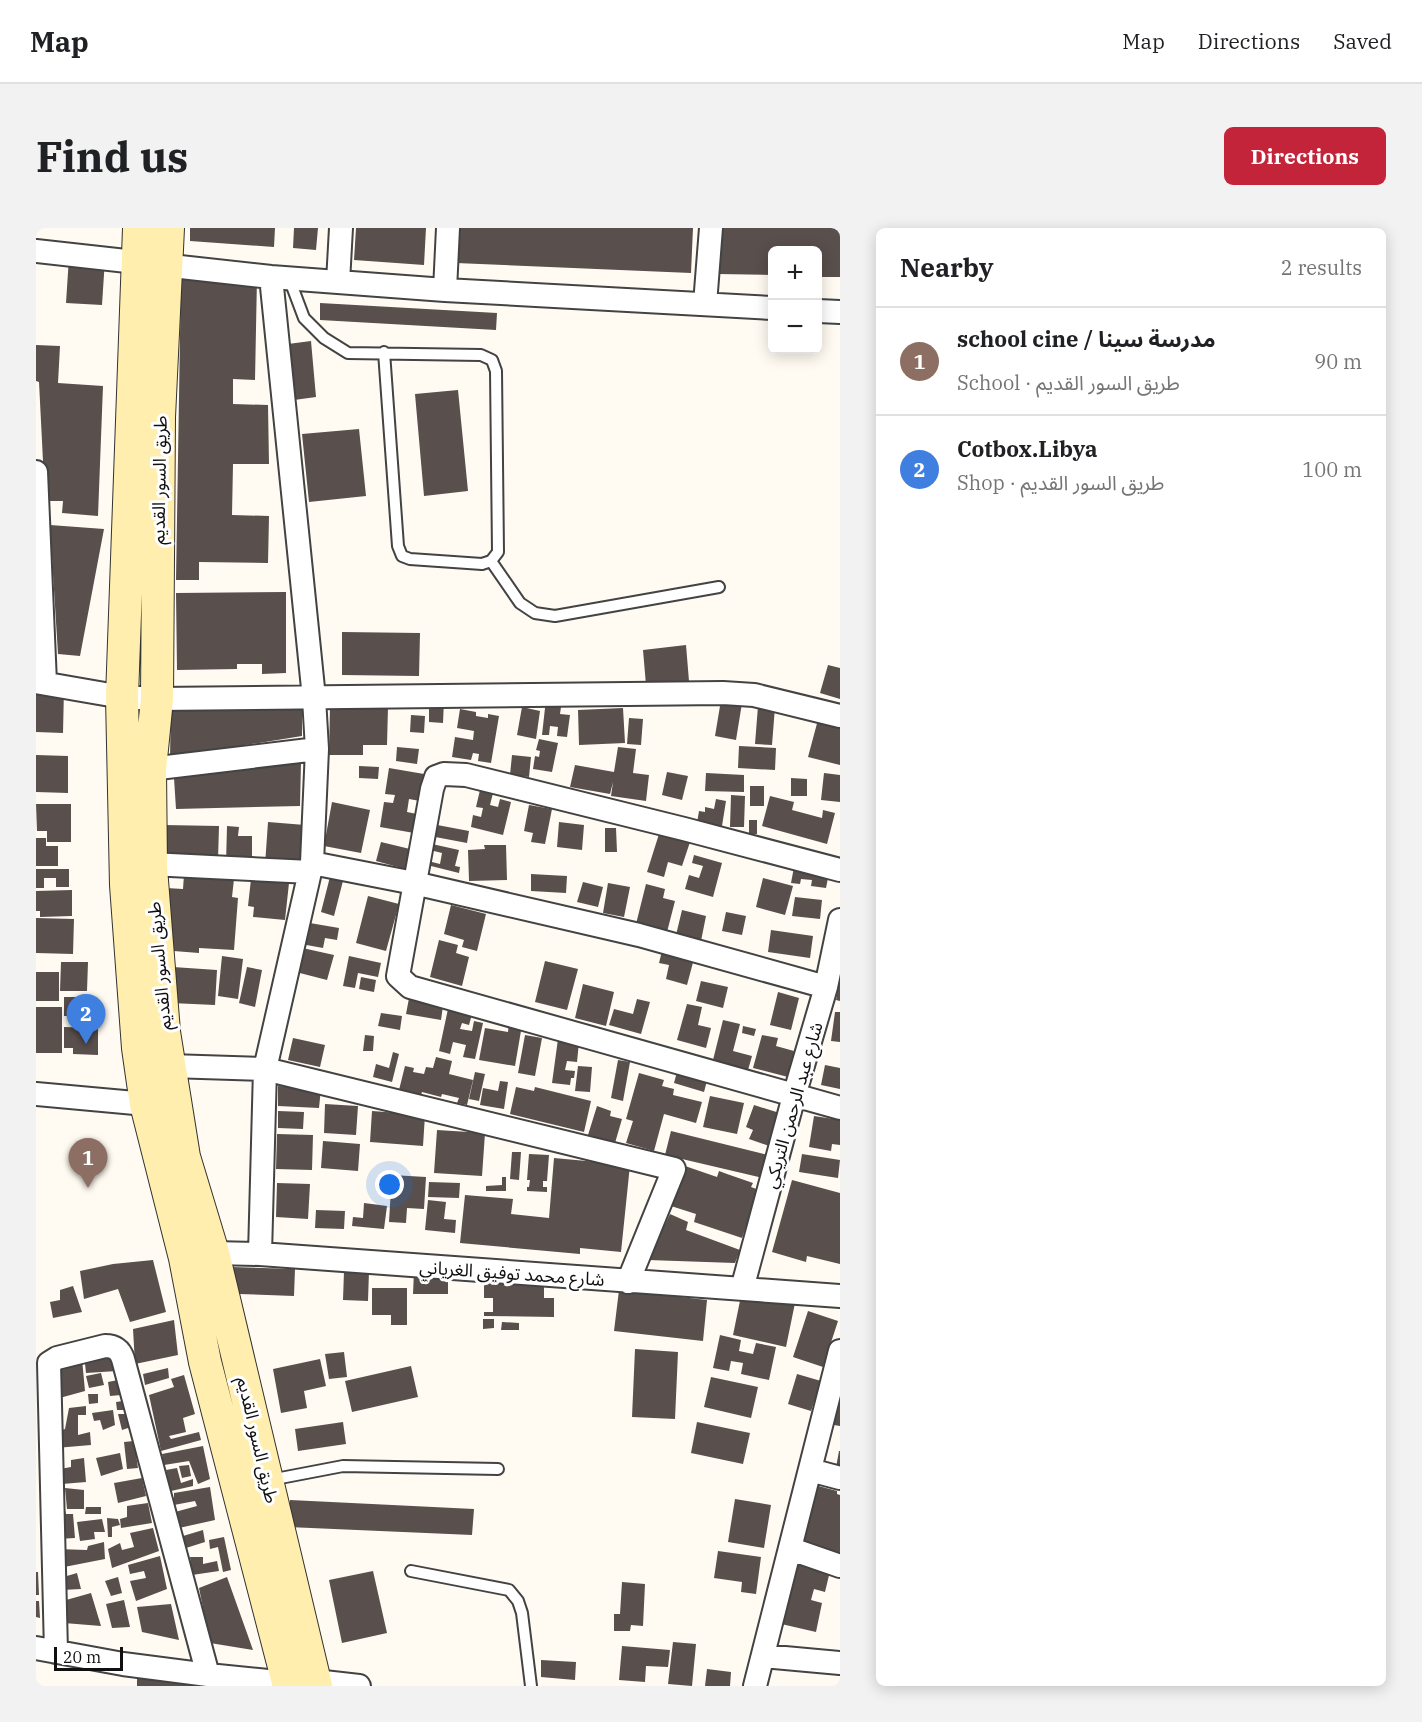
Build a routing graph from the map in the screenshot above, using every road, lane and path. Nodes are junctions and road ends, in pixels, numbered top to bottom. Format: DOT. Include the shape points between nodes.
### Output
graph roads {
  1 [pos="139,228"];
  2 [pos="168,228"];
  3 [pos="341,228"];
  4 [pos="448,228"];
  5 [pos="711,228"];
  6 [pos="36,251"];
  7 [pos="151,263"];
  8 [pos="280,278"];
  9 [pos="338,282"];
  10 [pos="445,290"];
  11 [pos="705,304"];
  12 [pos="768,308"];
  13 [pos="822,311"];
  14 [pos="840,312"];
  15 [pos="384,352"];
  16 [pos="36,472"];
  17 [pos="491,561"];
  18 [pos="719,587"];
  19 [pos="41,683"];
  20 [pos="122,697"];
  21 [pos="314,698"];
  22 [pos="157,699"];
  23 [pos="840,716"];
  24 [pos="317,748"];
  25 [pos="150,769"];
  26 [pos="150,864"];
  27 [pos="311,868"];
  28 [pos="840,870"];
  29 [pos="414,883"];
  30 [pos="840,921"];
  31 [pos="826,987"];
  32 [pos="170,1066"];
  33 [pos="265,1069"];
  34 [pos="36,1094"];
  35 [pos="794,1096"];
  36 [pos="146,1104"];
  37 [pos="840,1108"];
  38 [pos="260,1254"];
  39 [pos="199,1256"];
  40 [pos="628,1282"];
  41 [pos="742,1289"];
  42 [pos="840,1296"];
  43 [pos="840,1351"];
  44 [pos="837,1379"];
  45 [pos="498,1469"];
  46 [pos="810,1470"];
  47 [pos="840,1478"];
  48 [pos="267,1481"];
  49 [pos="791,1549"];
  50 [pos="840,1566"];
  51 [pos="411,1571"];
  52 [pos="46,1650"];
  53 [pos="763,1656"];
  54 [pos="840,1663"];
  55 [pos="124,1675"];
  56 [pos="208,1675"];
  57 [pos="302,1684"];
  58 [pos="359,1686"];
  59 [pos="531,1686"];
  60 [pos="755,1686"];
  1 -- 7 [label="main road, طريق السور القديم"];
  2 -- 7 [label="main road, طريق السور القديم"];
  3 -- 9 [label="street"];
  4 -- 10 [label="street"];
  5 -- 11 [label="street"];
  6 -- 7 [label="street"];
  7 -- 8 [label="street"];
  7 -- 20 [label="main road, طريق السور القديم"];
  7 -- 22 [label="main road, طريق السور القديم" via="159,417"];
  8 -- 9 [label="street"];
  8 -- 15 [label="lane" via="304,318 324,338 348,353"];
  8 -- 21 [label="street"];
  9 -- 10 [label="street"];
  10 -- 11 [label="street"];
  11 -- 12 [label="street"];
  13 -- 14 [label="street"];
  15 -- 17 [label="lane" via="398,546 402,556 482,564"];
  15 -- 17 [label="lane" via="481,355 492,360 496,371 498,552"];
  16 -- 19 [label="street"];
  17 -- 18 [label="lane" via="520,603 535,613 555,616"];
  19 -- 20 [label="street"];
  20 -- 22 [label="street"];
  20 -- 36 [label="main road, طريق السور القديم" via="126,885"];
  21 -- 22 [label="street"];
  21 -- 23 [label="street" via="723,693 754,695"];
  21 -- 24 [label="street"];
  22 -- 25 [label="main road, طريق السور القديم"];
  24 -- 25 [label="street"];
  24 -- 27 [label="street"];
  25 -- 26 [label="main road, طريق السور القديم"];
  26 -- 27 [label="street"];
  26 -- 32 [label="main road, طريق السور القديم"];
  27 -- 29 [label="street"];
  27 -- 33 [label="street"];
  28 -- 29 [label="street" via="466,775 444,774 436,777 432,789"];
  29 -- 31 [label="street" via="639,935"];
  29 -- 35 [label="street" via="398,976 410,987"];
  30 -- 31 [label="street, شارع عبد الرحمن التريكي"];
  31 -- 35 [label="street, شارع عبد الرحمن التريكي"];
  32 -- 33 [label="street"];
  32 -- 39 [label="main road, طريق السور القديم"];
  33 -- 38 [label="street"];
  33 -- 40 [label="street" via="675,1169"];
  34 -- 36 [label="street"];
  35 -- 37 [label="street"];
  35 -- 41 [label="street, شارع عبد الرحمن التريكي"];
  36 -- 39 [label="main road, طريق السور القديم"];
  38 -- 39 [label="street, شارع محمد توفيق الغرياني"];
  38 -- 40 [label="street, شارع محمد توفيق الغرياني"];
  39 -- 48 [label="main road, طريق السور القديم"];
  39 -- 57 [label="main road, طريق السور القديم" via="205,1362"];
  40 -- 41 [label="street, شارع محمد توفيق الغرياني"];
  41 -- 42 [label="street, شارع محمد توفيق الغرياني"];
  43 -- 44 [label="street"];
  44 -- 46 [label="street"];
  45 -- 48 [label="lane" via="344,1466"];
  46 -- 47 [label="street"];
  46 -- 49 [label="street"];
  48 -- 57 [label="main road, طريق السور القديم"];
  49 -- 50 [label="street"];
  49 -- 53 [label="street"];
  51 -- 59 [label="lane" via="509,1590 522,1613"];
  52 -- 55 [label="street"];
  52 -- 56 [label="street" via="50,1363 57,1358 113,1346 123,1359"];
  53 -- 54 [label="street"];
  53 -- 60 [label="street"];
  55 -- 56 [label="street"];
  56 -- 57 [label="street"];
  57 -- 58 [label="street"];
}
